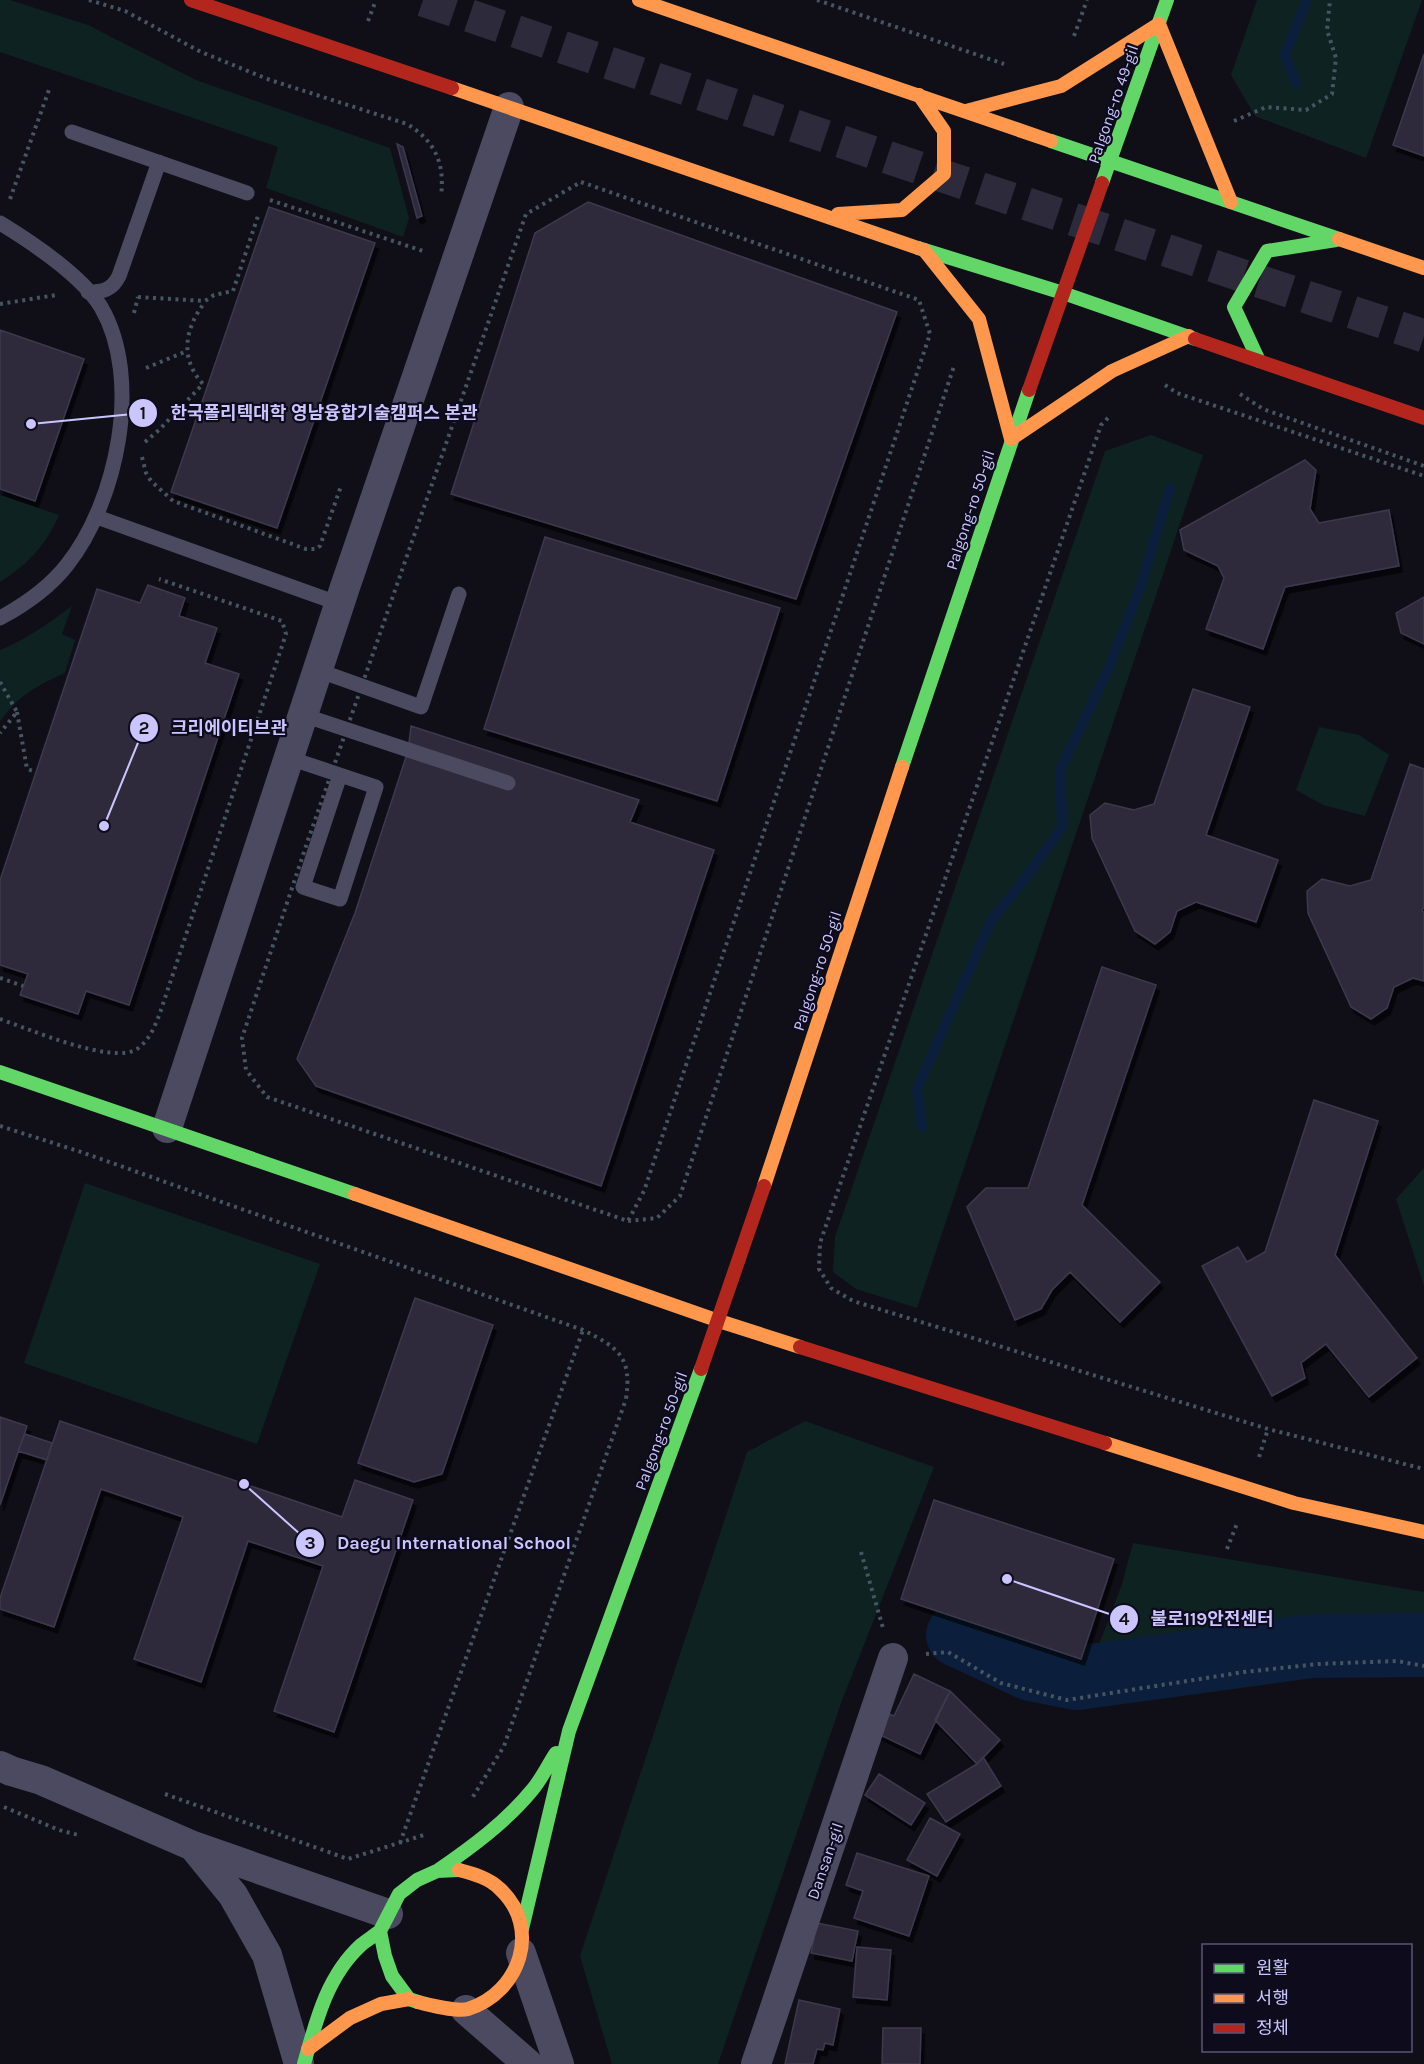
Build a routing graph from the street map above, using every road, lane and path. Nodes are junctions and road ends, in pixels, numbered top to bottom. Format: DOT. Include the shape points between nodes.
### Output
graph roads {
  1 [pos="89,0"];
  2 [pos="191,0"];
  3 [pos="376,0"];
  4 [pos="639,0"];
  5 [pos="817,0"];
  6 [pos="1087,0"];
  7 [pos="1167,0"];
  8 [pos="1330,0"];
  9 [pos="368,21"];
  10 [pos="1159,24"];
  11 [pos="1072,42"];
  12 [pos="1012,67"];
  13 [pos="50,87"];
  14 [pos="919,95"];
  15 [pos="509,107"];
  16 [pos="966,111"];
  17 [pos="1226,125"];
  18 [pos="72,132"];
  19 [pos="1111,160"];
  20 [pos="159,162"];
  21 [pos="247,193"];
  22 [pos="0,195"];
  23 [pos="264,198"];
  24 [pos="1231,202"];
  25 [pos="440,203"];
  26 [pos="261,208"];
  27 [pos="821,215"];
  28 [pos="1090,220"];
  29 [pos="0,223"];
  30 [pos="1341,239"];
  31 [pos="426,241"];
  32 [pos="924,250"];
  33 [pos="423,251"];
  34 [pos="419,262"];
  35 [pos="1424,268"];
  36 [pos="141,287"];
  37 [pos="88,292"];
  38 [pos="1063,293"];
  39 [pos="58,295"];
  40 [pos="138,297"];
  41 [pos="919,300"];
  42 [pos="206,301"];
  43 [pos="0,304"];
  44 [pos="928,306"];
  45 [pos="134,321"];
  46 [pos="1189,336"];
  47 [pos="187,351"];
  48 [pos="954,355"];
  49 [pos="142,359"];
  50 [pos="1259,361"];
  51 [pos="143,369"];
  52 [pos="143,377"];
  53 [pos="1168,378"];
  54 [pos="1160,381"];
  55 [pos="1236,391"];
  56 [pos="1177,393"];
  57 [pos="1114,413"];
  58 [pos="1424,418"];
  59 [pos="143,433"];
  60 [pos="1011,439"];
  61 [pos="142,454"];
  62 [pos="1424,466"];
  63 [pos="1424,477"];
  64 [pos="341,485"];
  65 [pos="97,517"];
  66 [pos="159,579"];
  67 [pos="459,594"];
  68 [pos="340,603"];
  69 [pos="0,618"];
  70 [pos="317,670"];
  71 [pos="0,682"];
  72 [pos="362,685"];
  73 [pos="17,712"];
  74 [pos="303,715"];
  75 [pos="0,733"];
  76 [pos="289,758"];
  77 [pos="36,772"];
  78 [pos="340,775"];
  79 [pos="508,783"];
  80 [pos="0,978"];
  81 [pos="23,986"];
  82 [pos="0,1019"];
  83 [pos="0,1072"];
  84 [pos="0,1126"];
  85 [pos="167,1128"];
  86 [pos="628,1221"];
  87 [pos="719,1321"];
  88 [pos="583,1330"];
  89 [pos="1424,1469"];
  90 [pos="1424,1532"];
  91 [pos="861,1552"];
  92 [pos="893,1658"];
  93 [pos="1424,1666"];
  94 [pos="569,1731"];
  95 [pos="0,1766"];
  96 [pos="154,1791"];
  97 [pos="471,1801"];
  98 [pos="0,1805"];
  99 [pos="430,1830"];
  100 [pos="81,1836"];
  101 [pos="400,1843"];
  102 [pos="193,1846"];
  103 [pos="437,1871"];
  104 [pos="384,1923"];
  105 [pos="521,1941"];
  106 [pos="409,1999"];
  107 [pos="466,2010"];
  108 [pos="304,2057"];
  109 [pos="304,2064"];
  110 [pos="528,2064"];
  111 [pos="559,2064"];
  112 [pos="756,2064"];
  1 -- 25 [label="path" via="125,11 201,52 270,80 420,131 437,155 442,183"];
  2 -- 15 [label="main road"];
  3 -- 9 [label="path"];
  4 -- 14 [label="main road"];
  5 -- 12 [label="path"];
  6 -- 11 [label="path"];
  7 -- 10 [label="main road, Palgong-ro 49-gil"];
  8 -- 17 [label="path" via="1327,30 1336,58 1332,94 1306,110 1266,107"];
  10 -- 16 [label="main road" via="1061,86"];
  10 -- 19 [label="main road, Palgong-ro 49-gil"];
  10 -- 24 [label="main road"];
  13 -- 22 [label="path" via="10,200"];
  14 -- 16 [label="main road"];
  14 -- 27 [label="main road" via="944,130 944,174 902,210"];
  15 -- 27 [label="main road"];
  15 -- 68 [label="street"];
  16 -- 19 [label="main road"];
  18 -- 20 [label="lane"];
  19 -- 24 [label="main road"];
  19 -- 28 [label="main road, Palgong-ro 49-gil"];
  20 -- 21 [label="lane"];
  20 -- 37 [label="lane" via="119,276 107,290"];
  23 -- 33 [label="path"];
  24 -- 30 [label="main road"];
  26 -- 42 [label="path" via="233,291"];
  27 -- 32 [label="main road"];
  28 -- 38 [label="main road, Palgong-ro 50-gil"];
  29 -- 37 [label="lane"];
  30 -- 35 [label="main road"];
  30 -- 50 [label="main road" via="1267,251 1234,307"];
  31 -- 33 [label="path"];
  32 -- 38 [label="main road"];
  32 -- 60 [label="main road" via="979,319"];
  33 -- 34 [label="path"];
  36 -- 40 [label="path"];
  37 -- 65 [label="lane" via="113,334 123,385 111,472"];
  38 -- 46 [label="main road"];
  38 -- 60 [label="main road, Palgong-ro 50-gil"];
  39 -- 43 [label="path"];
  40 -- 42 [label="path"];
  40 -- 45 [label="path"];
  41 -- 44 [label="path"];
  41 -- 72 [label="path" via="581,182 526,214"];
  41 -- 86 [label="path" via="930,334 648,1180"];
  42 -- 47 [label="path" via="194,318"];
  46 -- 50 [label="main road"];
  46 -- 60 [label="main road" via="1112,371"];
  47 -- 51 [label="path"];
  47 -- 59 [label="path" via="189,365 202,384 142,444"];
  48 -- 86 [label="path" via="954,365 680,1196 657,1218"];
  49 -- 51 [label="path"];
  50 -- 58 [label="main road"];
  51 -- 52 [label="path"];
  53 -- 54 [label="path"];
  55 -- 62 [label="path" via="1263,409"];
  56 -- 63 [label="path"];
  57 -- 89 [label="path" via="1101,425 820,1243 819,1269 831,1288 853,1301 1268,1429"];
  60 -- 87 [label="main road, Palgong-ro 50-gil"];
  61 -- 64 [label="path" via="151,481 173,501 306,549 320,546"];
  65 -- 68 [label="lane"];
  65 -- 69 [label="lane" via="58,576 29,601"];
  66 -- 82 [label="path" via="282,621 286,634 161,1010 146,1040 121,1054 98,1052"];
  67 -- 72 [label="lane" via="421,707"];
  68 -- 70 [label="street"];
  70 -- 72 [label="lane"];
  70 -- 74 [label="street"];
  71 -- 73 [label="path"];
  72 -- 86 [label="path" via="242,1038 246,1070 267,1097"];
  73 -- 75 [label="path"];
  73 -- 77 [label="path" via="27,769"];
  74 -- 76 [label="street"];
  74 -- 79 [label="lane"];
  76 -- 78 [label="lane"];
  76 -- 85 [label="street"];
  78 -- 78 [label="lane" via="303,887 340,899 376,787"];
  80 -- 81 [label="path"];
  83 -- 85 [label="main road"];
  84 -- 88 [label="path"];
  85 -- 87 [label="main road"];
  87 -- 90 [label="main road" via="1294,1503"];
  87 -- 94 [label="main road, Palgong-ro 50-gil"];
  88 -- 97 [label="path" via="608,1343 624,1358 626,1399 504,1746"];
  88 -- 101 [label="path"];
  91 -- 92 [label="path"];
  92 -- 93 [label="path" via="948,1652 1000,1683 1067,1700 1318,1664 1397,1661"];
  92 -- 112 [label="street, Dansan-gil"];
  94 -- 103 [label="main road" via="534,1788 505,1819"];
  94 -- 105 [label="main road"];
  95 -- 102 [label="street"];
  96 -- 101 [label="path" via="348,1859"];
  98 -- 100 [label="path"];
  99 -- 101 [label="path"];
  102 -- 104 [label="street"];
  102 -- 108 [label="street" via="233,1894 267,1955"];
  103 -- 104 [label="main road" via="399,1894"];
  103 -- 105 [label="main road" via="459,1870 482,1876 500,1888 514,1906"];
  104 -- 106 [label="main road" via="385,1956 392,1976"];
  104 -- 108 [label="main road" via="357,1948 331,1981"];
  105 -- 107 [label="main road" via="513,1975 497,1994"];
  105 -- 111 [label="street"];
  106 -- 107 [label="main road" via="429,2006"];
  106 -- 108 [label="main road" via="381,2004 350,2018"];
  107 -- 110 [label="street"];
  108 -- 109 [label="main road"];
}
